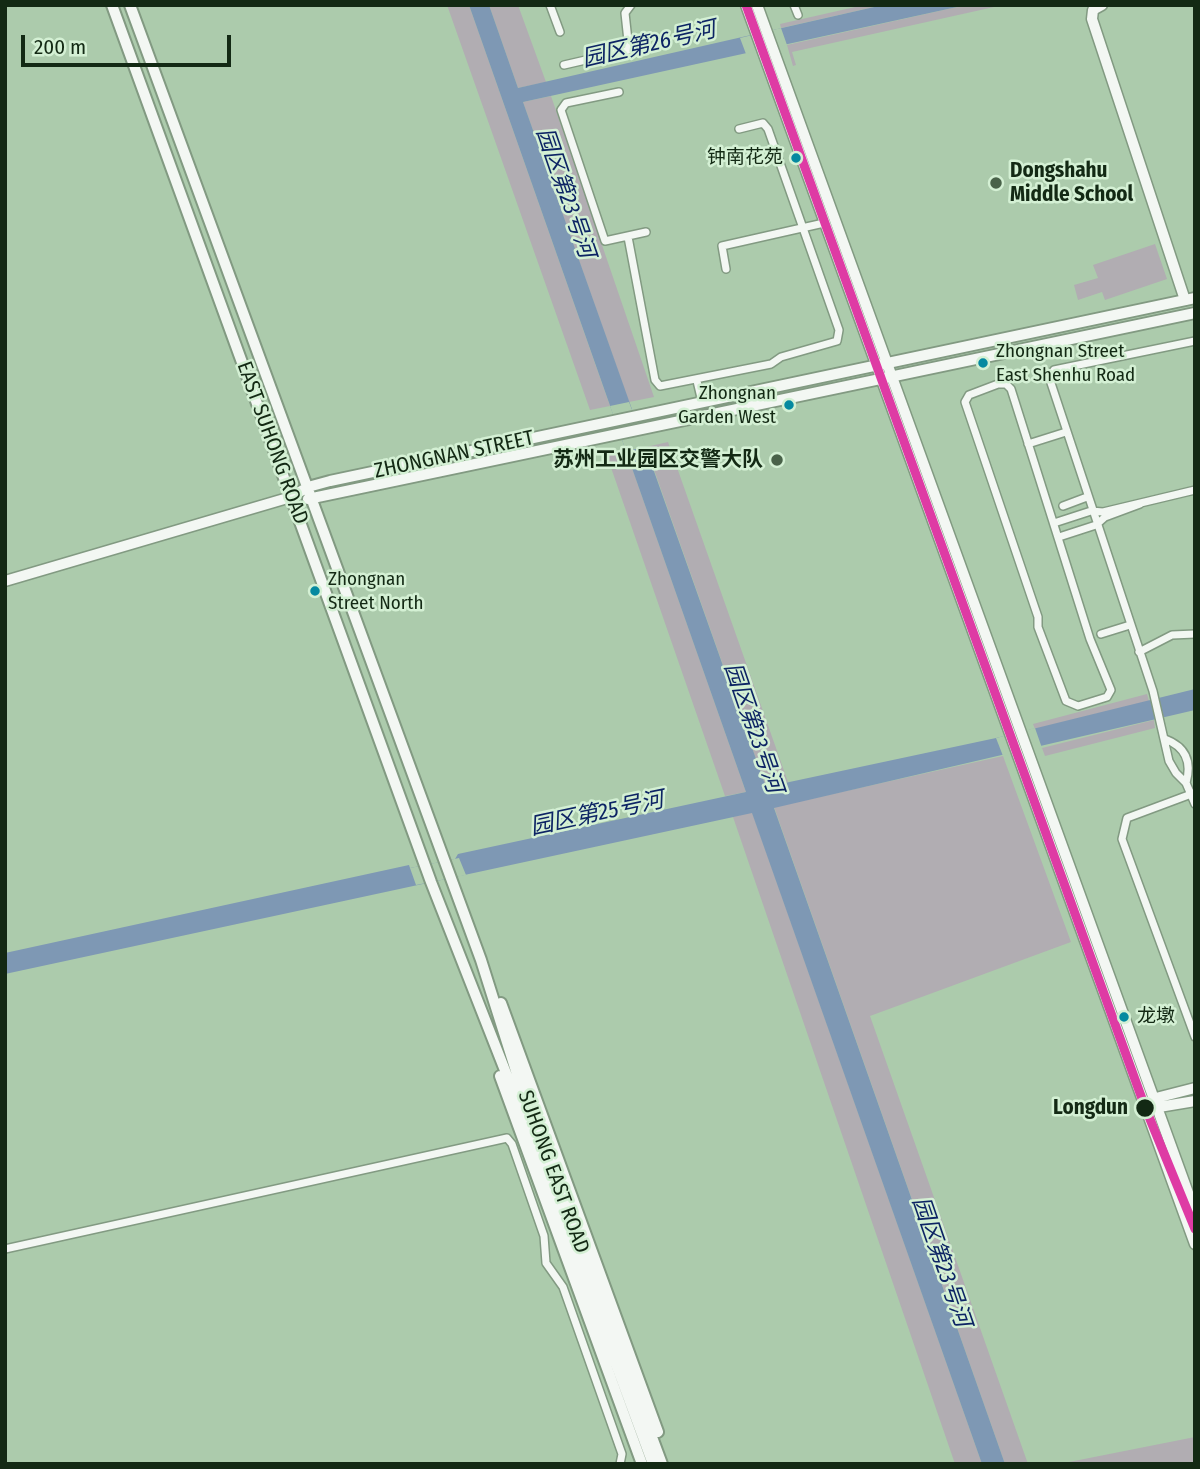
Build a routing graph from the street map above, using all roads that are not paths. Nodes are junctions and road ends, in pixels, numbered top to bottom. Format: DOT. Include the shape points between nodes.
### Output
graph roads {
  1 [pos="112,5"];
  2 [pos="130,5"];
  3 [pos="550,5"];
  4 [pos="631,5"];
  5 [pos="746,5"];
  6 [pos="757,5"];
  7 [pos="794,5"];
  8 [pos="1102,5"];
  9 [pos="797,15"];
  10 [pos="560,32"];
  11 [pos="761,33"];
  12 [pos="564,65"];
  13 [pos="619,92"];
  14 [pos="739,129"];
  15 [pos="824,223"];
  16 [pos="802,230"];
  17 [pos="646,232"];
  18 [pos="628,237"];
  19 [pos="726,269"];
  20 [pos="1190,299"];
  21 [pos="1195,313"];
  22 [pos="1195,341"];
  23 [pos="881,363"];
  24 [pos="892,377"];
  25 [pos="880,379"];
  26 [pos="697,381"];
  27 [pos="702,402"];
  28 [pos="1066,432"];
  29 [pos="1028,443"];
  30 [pos="307,486"];
  31 [pos="1195,490"];
  32 [pos="292,497"];
  33 [pos="1087,497"];
  34 [pos="313,499"];
  35 [pos="1144,502"];
  36 [pos="1063,506"];
  37 [pos="1091,511"];
  38 [pos="1054,523"];
  39 [pos="1096,525"];
  40 [pos="1059,537"];
  41 [pos="5,581"];
  42 [pos="1130,625"];
  43 [pos="1101,634"];
  44 [pos="1195,634"];
  45 [pos="1139,652"];
  46 [pos="1165,738"];
  47 [pos="1186,783"];
  48 [pos="1193,794"];
  49 [pos="1195,804"];
  50 [pos="450,878"];
  51 [pos="431,882"];
  52 [pos="481,960"];
  53 [pos="1195,1004"];
  54 [pos="1185,1006"];
  55 [pos="1195,1037"];
  56 [pos="497,1056"];
  57 [pos="1195,1088"];
  58 [pos="1154,1096"];
  59 [pos="1195,1101"];
  60 [pos="1158,1107"];
  61 [pos="1145,1108"];
  62 [pos="1195,1212"];
  63 [pos="1195,1244"];
  64 [pos="5,1249"];
  65 [pos="619,1360"];
  66 [pos="620,1464"];
  67 [pos="642,1464"];
  68 [pos="653,1464"];
  69 [pos="662,1464"];
  70 [pos="669,1464"];
  1 -- 32 [label="main road, EAST SUHONG ROAD"];
  2 -- 30 [label="main road, EAST SUHONG ROAD"];
  3 -- 10 [label="street"];
  4 -- 12 [label="street" via="625,13 629,50"];
  5 -- 11 [label="main road"];
  6 -- 11 [label="main road"];
  7 -- 9 [label="street"];
  8 -- 20 [label="main road" via="1093,10 1092,19"];
  11 -- 15 [label="main road" via="762,51"];
  11 -- 23 [label="main road" via="773,48"];
  13 -- 18 [label="street" via="566,103 561,110 604,241"];
  14 -- 16 [label="street" via="766,125"];
  15 -- 16 [label="street"];
  15 -- 23 [label="main road"];
  16 -- 19 [label="street" via="722,246"];
  16 -- 26 [label="street" via="839,331 837,341 771,364"];
  17 -- 18 [label="street"];
  18 -- 26 [label="street" via="655,380 664,386"];
  20 -- 23 [label="main road, ZHONGNAN STREET"];
  21 -- 24 [label="main road, ZHONGNAN STREET"];
  22 -- 28 [label="street" via="1050,373"];
  23 -- 24 [label="main road"];
  23 -- 25 [label="main road"];
  23 -- 27 [label="main road, ZHONGNAN STREET"];
  24 -- 25 [label="main road, ZHONGNAN STREET"];
  24 -- 58 [label="main road"];
  25 -- 34 [label="main road, ZHONGNAN STREET"];
  25 -- 61 [label="main road"];
  26 -- 27 [label="street"];
  27 -- 30 [label="main road, ZHONGNAN STREET"];
  28 -- 29 [label="street"];
  28 -- 33 [label="street"];
  29 -- 38 [label="street"];
  29 -- 40 [label="street" via="1006,384 967,396 966,405 1038,628 1066,701 1078,706 1107,697 1111,690"];
  30 -- 32 [label="main road, ZHONGNAN STREET"];
  30 -- 34 [label="main road, EAST SUHONG ROAD"];
  31 -- 35 [label="street"];
  32 -- 34 [label="main road, ZHONGNAN STREET"];
  32 -- 41 [label="main road, ZHONGNAN STREET"];
  32 -- 51 [label="main road, EAST SUHONG ROAD"];
  33 -- 36 [label="street"];
  33 -- 37 [label="street"];
  34 -- 50 [label="main road, EAST SUHONG ROAD"];
  35 -- 37 [label="street"];
  35 -- 39 [label="street" via="1104,517"];
  37 -- 38 [label="street"];
  37 -- 39 [label="street"];
  38 -- 40 [label="street"];
  39 -- 40 [label="street"];
  39 -- 42 [label="street"];
  42 -- 43 [label="street"];
  42 -- 45 [label="street"];
  44 -- 45 [label="street" via="1172,635"];
  45 -- 46 [label="street"];
  46 -- 47 [label="street" via="1172,768"];
  46 -- 47 [label="street" via="1186,756"];
  47 -- 48 [label="street"];
  48 -- 49 [label="street"];
  48 -- 54 [label="street" via="1127,818 1121,831 1175,990"];
  50 -- 52 [label="main road, SUHONG EAST ROAD"];
  51 -- 56 [label="main road, SUHONG EAST ROAD"];
  52 -- 65 [label="main road, SUHONG EAST ROAD"];
  52 -- 70 [label="main road" via="496,988"];
  53 -- 54 [label="street"];
  54 -- 55 [label="street"];
  56 -- 65 [label="main road, SUHONG EAST ROAD"];
  56 -- 67 [label="main road" via="500,1076"];
  57 -- 58 [label="main road"];
  58 -- 60 [label="main road"];
  58 -- 61 [label="main road"];
  59 -- 60 [label="main road"];
  60 -- 61 [label="main road"];
  60 -- 62 [label="main road"];
  61 -- 63 [label="main road"];
  64 -- 66 [label="street" via="507,1138 544,1236 546,1263 563,1287 622,1454"];
  65 -- 68 [label="main road, SUHONG EAST ROAD"];
  65 -- 69 [label="main road, SUHONG EAST ROAD"];
}
